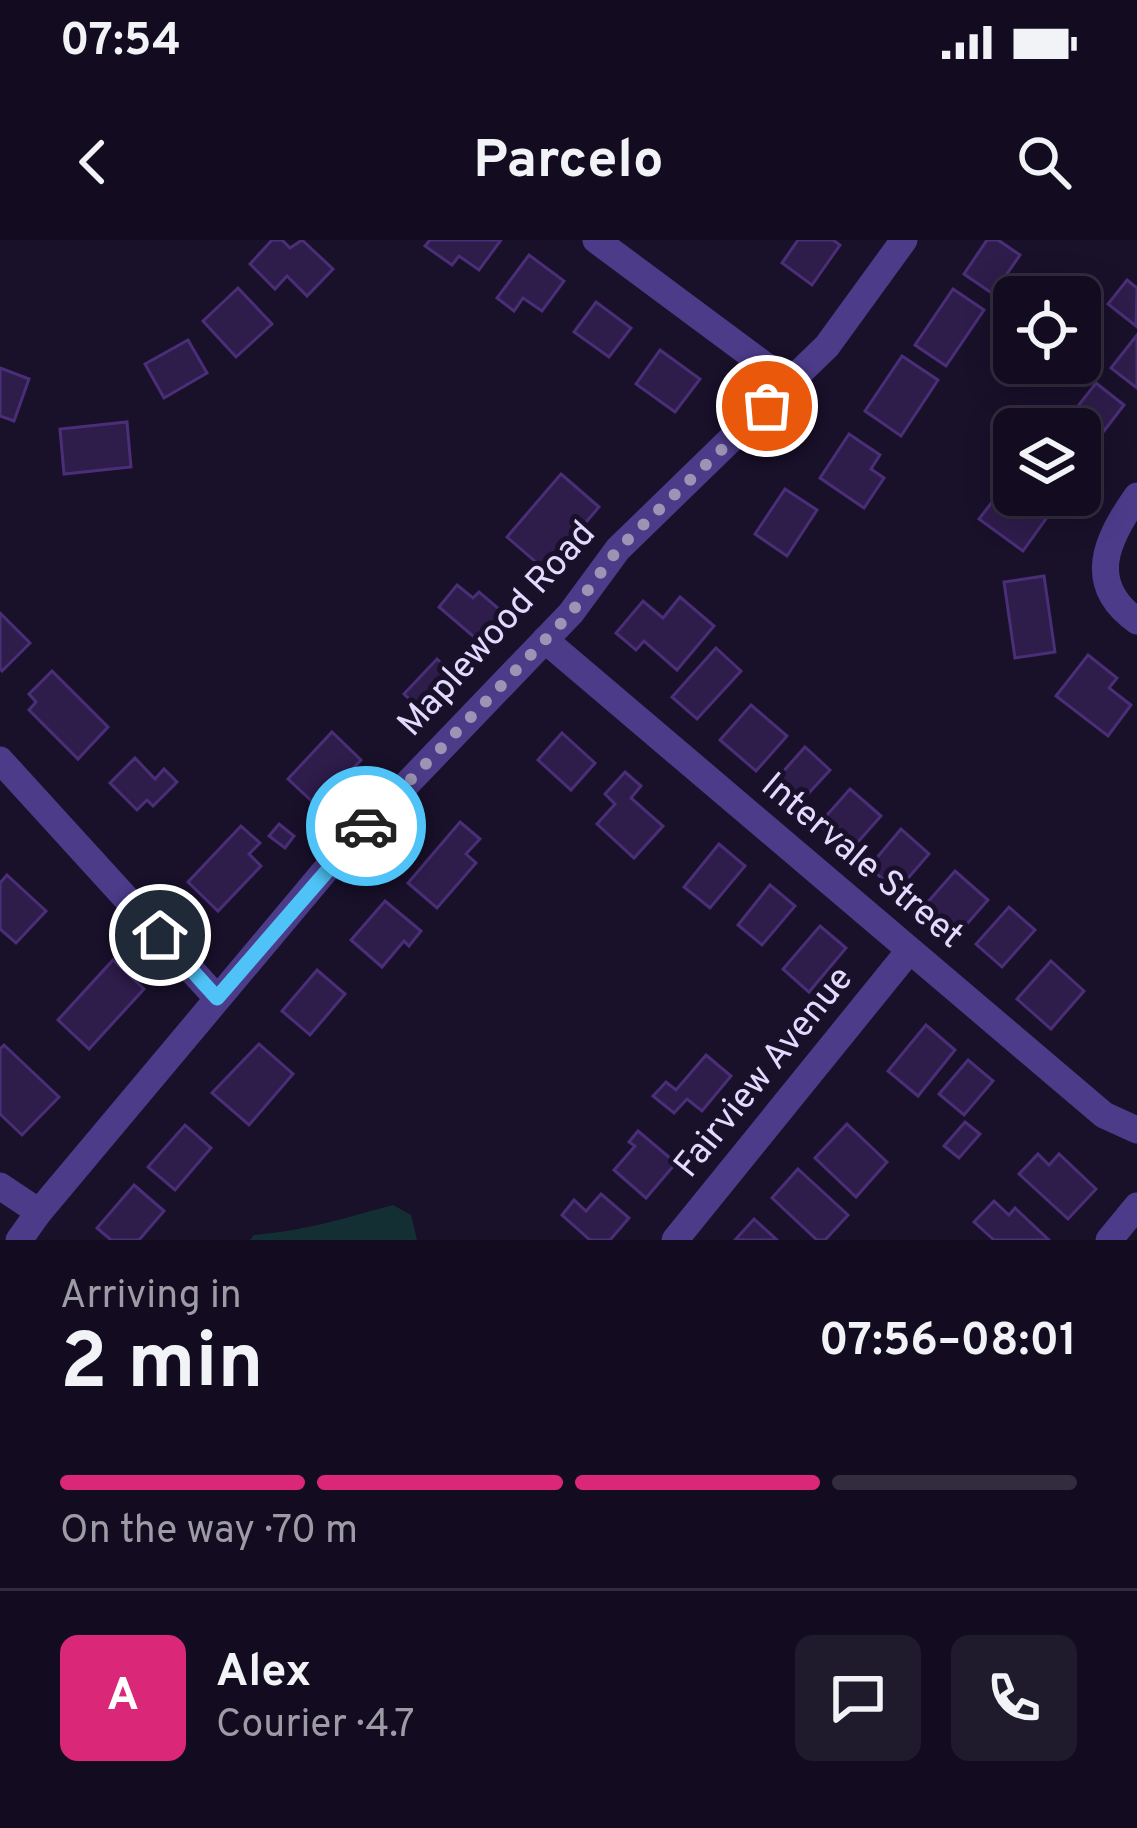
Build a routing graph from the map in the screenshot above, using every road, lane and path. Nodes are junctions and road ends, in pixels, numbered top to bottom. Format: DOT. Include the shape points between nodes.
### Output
graph roads {
  1 [pos="596,240"];
  2 [pos="904,240"];
  3 [pos="790,384"];
  4 [pos="1137,496"];
  5 [pos="1137,621"];
  6 [pos="545,640"];
  7 [pos="0,760"];
  8 [pos="909,951"];
  9 [pos="217,998"];
  10 [pos="1137,1130"];
  11 [pos="0,1186"];
  12 [pos="1137,1206"];
  13 [pos="39,1212"];
  14 [pos="19,1240"];
  15 [pos="675,1240"];
  16 [pos="1109,1240"];
  1 -- 3 [label="street"];
  2 -- 3 [label="street, Maplewood Road"];
  3 -- 6 [label="street, Maplewood Road" via="618,549"];
  4 -- 5 [label="street" via="1114,532 1104,581"];
  6 -- 8 [label="street, Intervale Street"];
  6 -- 9 [label="street, Maplewood Road" via="334,860"];
  7 -- 9 [label="street"];
  8 -- 10 [label="street, Intervale Street" via="1104,1115"];
  8 -- 15 [label="street, Fairview Avenue"];
  9 -- 13 [label="street, Maplewood Road"];
  11 -- 13 [label="street"];
  12 -- 16 [label="street"];
  13 -- 14 [label="street, Maplewood Road"];
}
